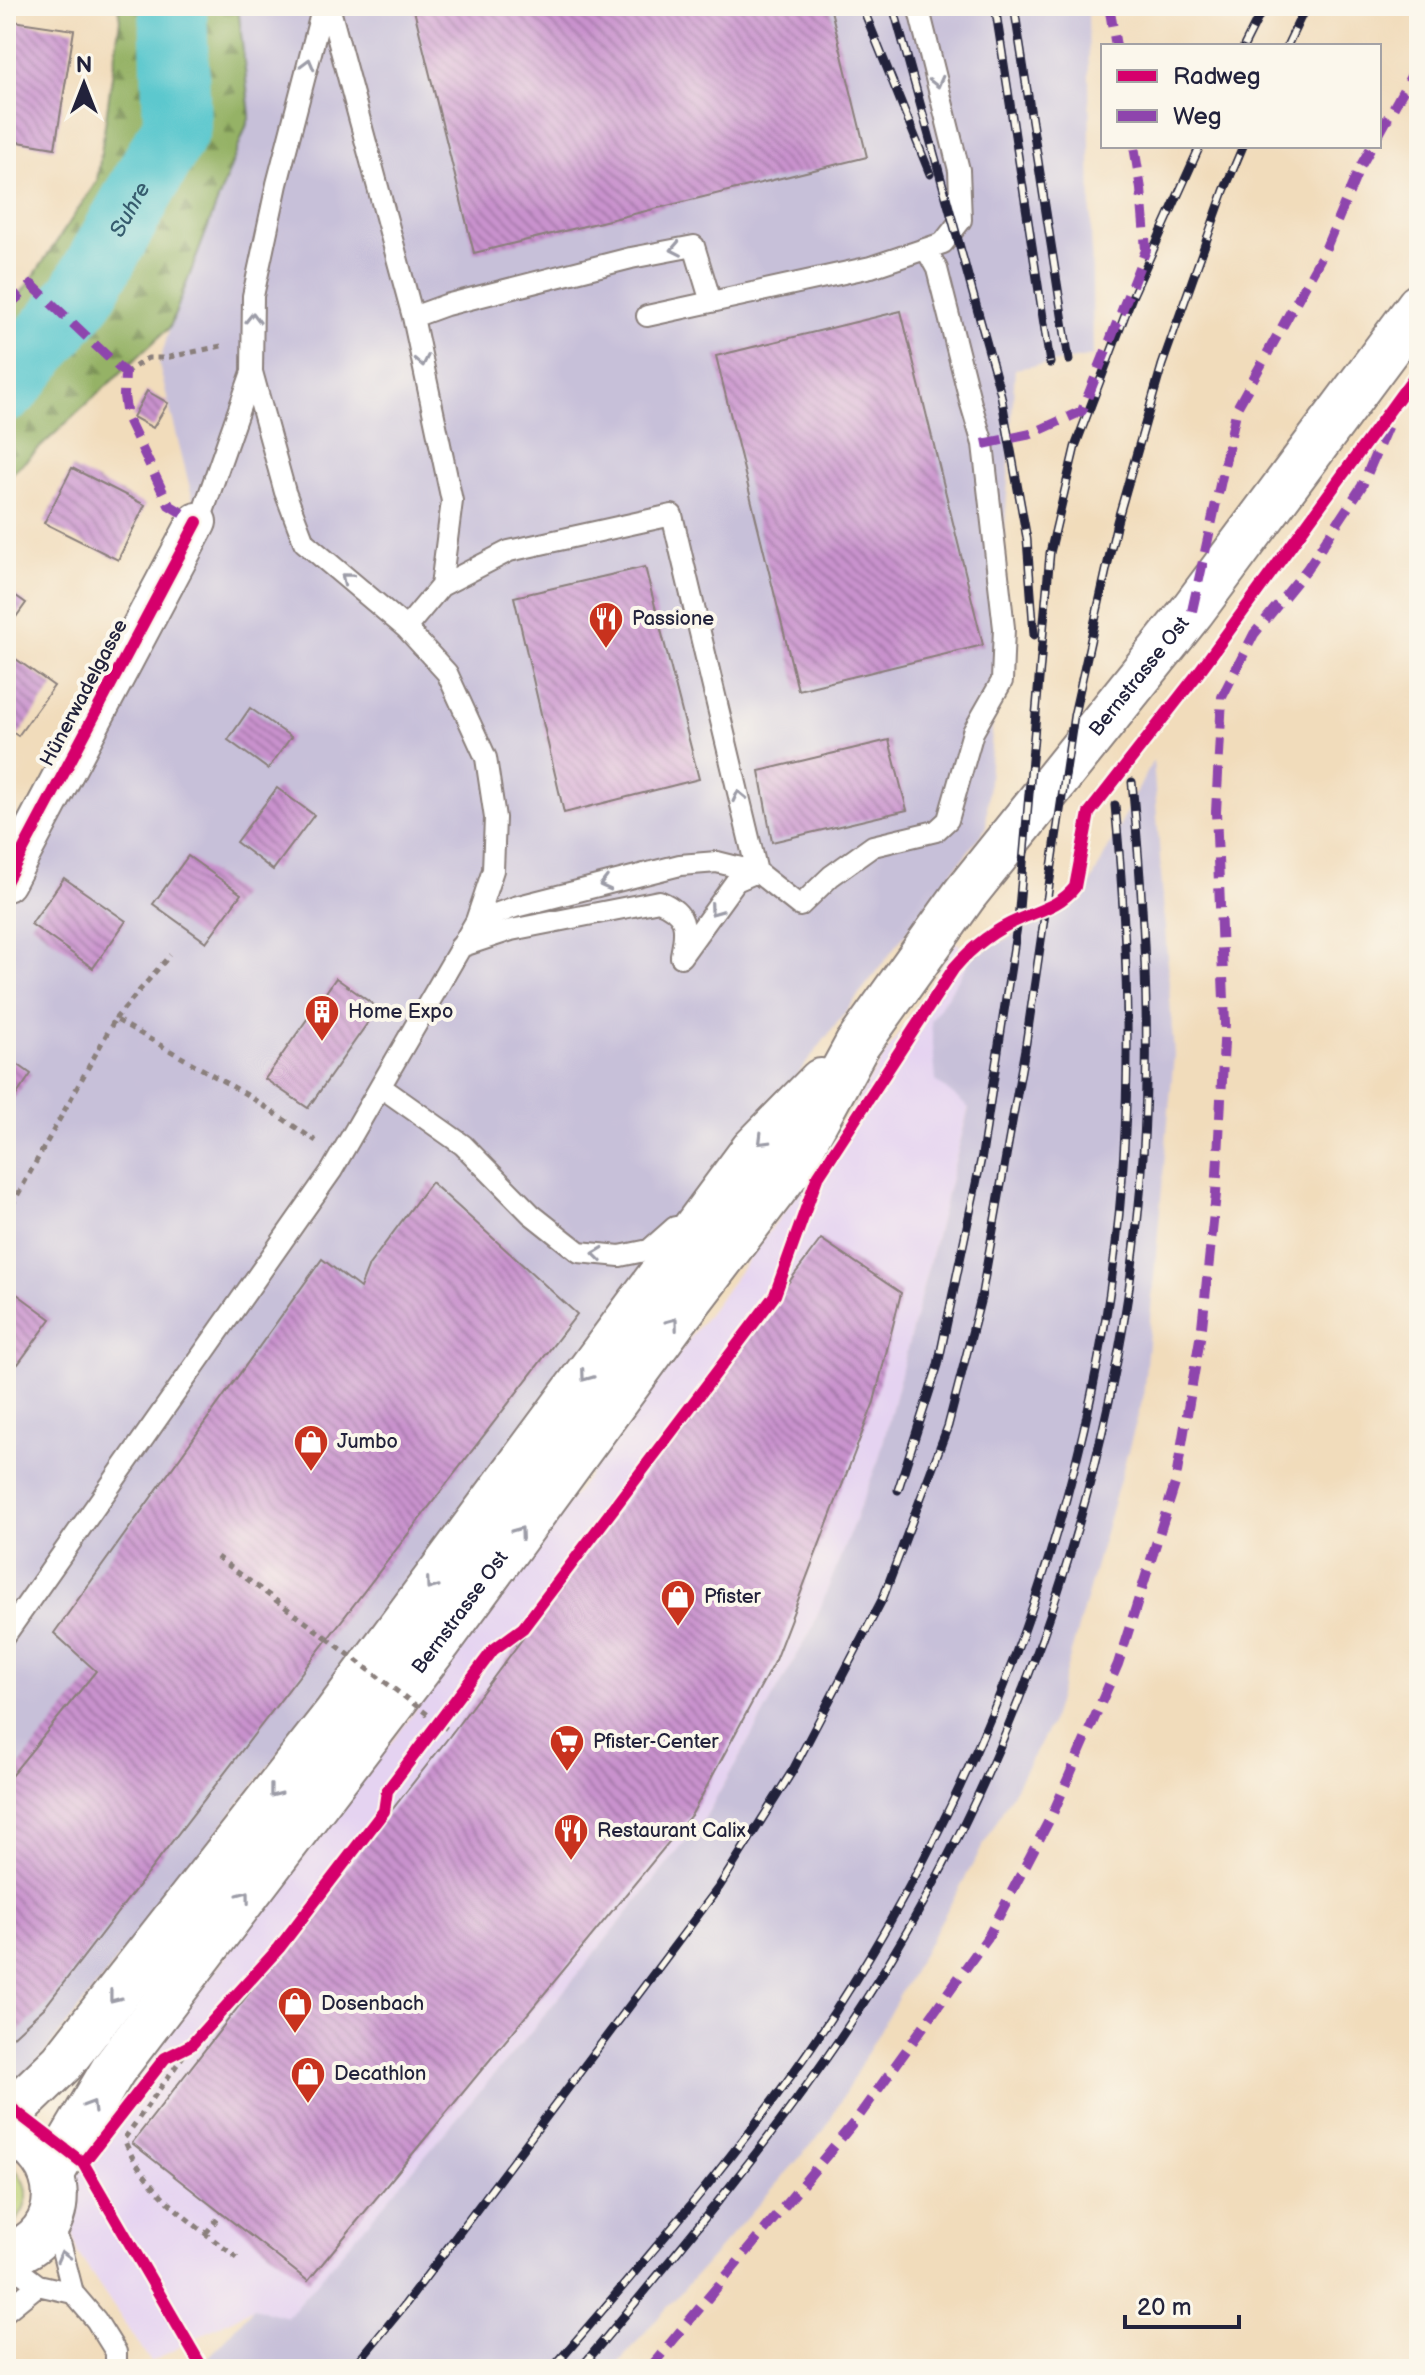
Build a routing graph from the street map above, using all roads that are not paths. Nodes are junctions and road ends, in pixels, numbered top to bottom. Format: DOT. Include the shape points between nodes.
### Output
graph roads {
  1 [pos="326,6"];
  2 [pos="918,6"];
  3 [pos="934,246"];
  4 [pos="711,302"];
  5 [pos="1419,306"];
  6 [pos="647,316"];
  7 [pos="413,317"];
  8 [pos="252,372"];
  9 [pos="197,522"];
  10 [pos="441,586"];
  11 [pos="406,628"];
  12 [pos="757,872"];
  13 [pos="6,882"];
  14 [pos="476,921"];
  15 [pos="460,947"];
  16 [pos="857,1045"];
  17 [pos="381,1087"];
  18 [pos="732,1178"];
  19 [pos="8,1629"];
  20 [pos="6,2117"];
  21 [pos="6,2132"];
  22 [pos="52,2173"];
  23 [pos="49,2220"];
  24 [pos="6,2255"];
  25 [pos="6,2261"];
  26 [pos="38,2285"];
  27 [pos="73,2293"];
  28 [pos="6,2311"];
  29 [pos="116,2369"];
  1 -- 7 [label="lane"];
  8 -- 1 [label="lane, one-way" via="253,296 277,184"];
  2 -- 3 [label="lane, one-way" via="959,170 961,220"];
  3 -- 4 [label="lane" via="871,267"];
  3 -- 12 [label="lane" via="983,444 1004,628 1002,681 973,732 948,820 936,831 873,846 800,906"];
  4 -- 6 [label="lane"];
  4 -- 7 [label="lane, one-way" via="694,246 602,265"];
  5 -- 16 [label="main road, Bernstrasse Ost" via="1192,611 965,894"];
  7 -- 10 [label="lane, one-way" via="452,501"];
  8 -- 9 [label="lane"];
  11 -- 8 [label="lane, one-way" via="304,542"];
  9 -- 13 [label="street, Hünerwadelgasse"];
  10 -- 11 [label="lane"];
  12 -- 10 [label="lane, one-way" via="672,515 509,551"];
  11 -- 14 [label="lane" via="447,673 486,758 495,818 493,870"];
  12 -- 14 [label="lane, one-way" via="717,862 680,865"];
  12 -- 15 [label="lane, one-way" via="736,881 678,960 685,937 682,918 676,908 659,901 511,930"];
  14 -- 15 [label="lane"];
  15 -- 17 [label="lane"];
  16 -- 18 [label="main road, Bernstrasse Ost, one-way"];
  22 -- 16 [label="main road, Bernstrasse Ost, one-way" via="113,2070 789,1170"];
  18 -- 17 [label="lane, one-way" via="649,1250 620,1256 579,1252 531,1214 463,1145"];
  17 -- 19 [label="lane" via="340,1157"];
  18 -- 20 [label="main road, Bernstrasse Ost, one-way" via="336,1714 62,2063"];
  21 -- 22 [label="main road" via="34,2147"];
  22 -- 23 [label="main road" via="55,2189"];
  23 -- 24 [label="main road" via="29,2245"];
  27 -- 23 [label="lane, one-way"];
  25 -- 26 [label="lane"];
  26 -- 27 [label="lane"];
  26 -- 28 [label="lane"];
  27 -- 29 [label="lane" via="116,2352"];
}
